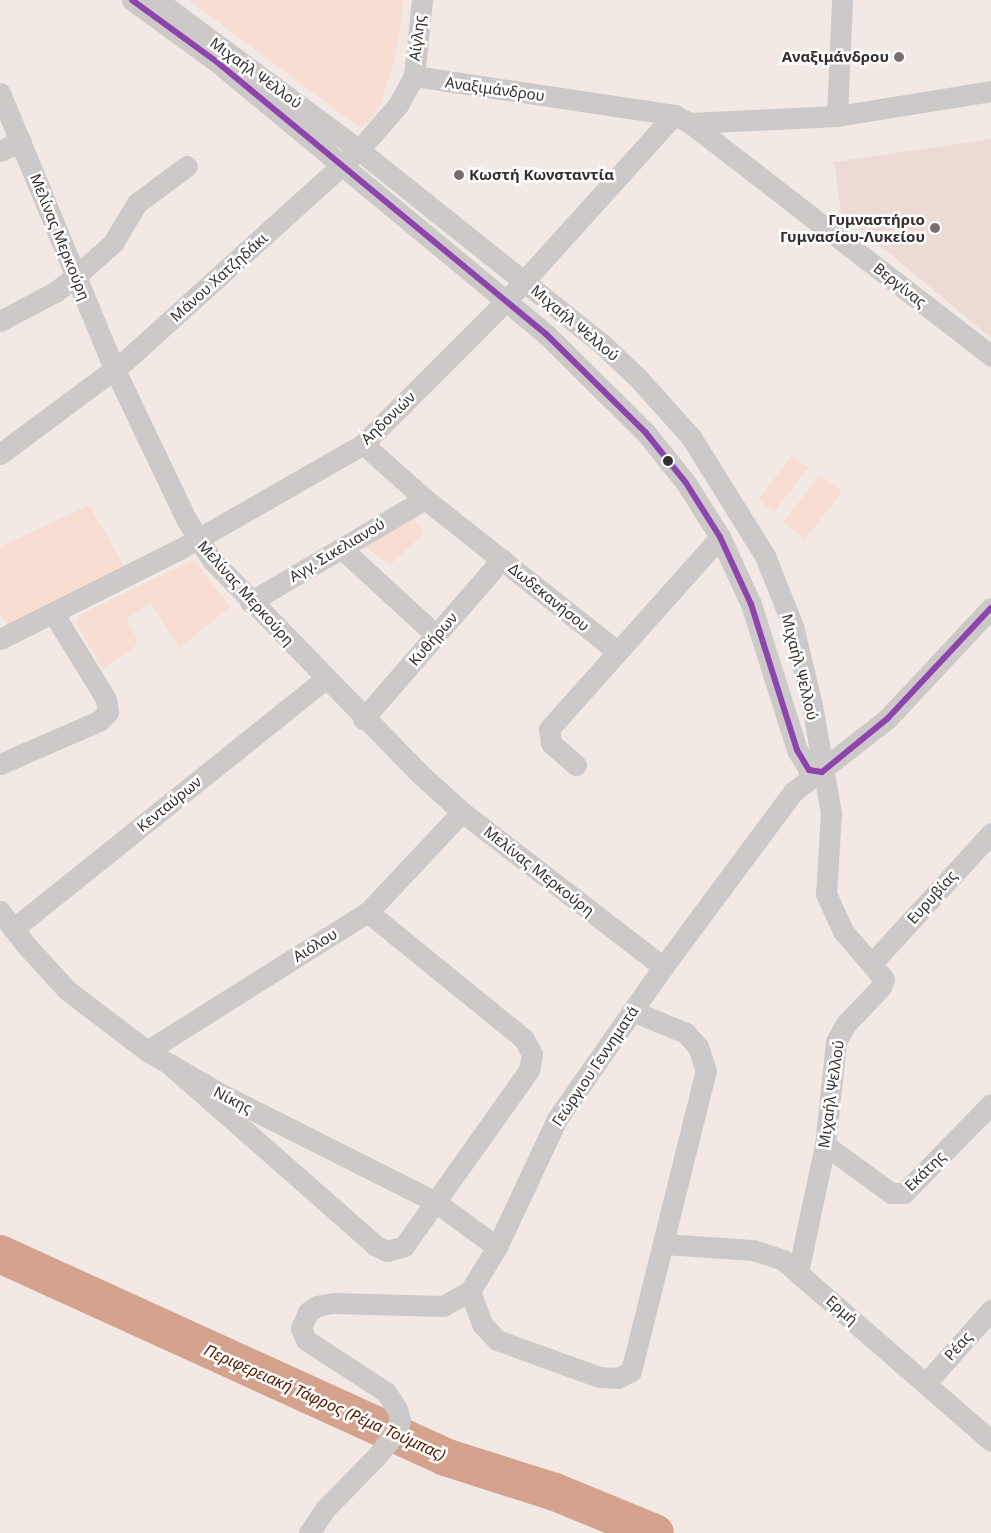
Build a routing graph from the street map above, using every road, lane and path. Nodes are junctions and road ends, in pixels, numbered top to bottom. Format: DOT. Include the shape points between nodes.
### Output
graph roads {
  1 [pos="132,0"];
  2 [pos="422,0"];
  3 [pos="842,0"];
  4 [pos="164,4"];
  5 [pos="414,76"];
  6 [pos="991,91"];
  7 [pos="0,93"];
  8 [pos="837,116"];
  9 [pos="682,119"];
  10 [pos="21,141"];
  11 [pos="360,150"];
  12 [pos="0,151"];
  13 [pos="187,166"];
  14 [pos="340,167"];
  15 [pos="76,276"];
  16 [pos="524,281"];
  17 [pos="506,301"];
  18 [pos="0,321"];
  19 [pos="991,356"];
  20 [pos="115,370"];
  21 [pos="363,444"];
  22 [pos="1,450"];
  23 [pos="425,499"];
  24 [pos="720,537"];
  25 [pos="196,540"];
  26 [pos="341,548"];
  27 [pos="502,559"];
  28 [pos="250,602"];
  29 [pos="991,608"];
  30 [pos="53,613"];
  31 [pos="436,635"];
  32 [pos="0,639"];
  33 [pos="617,652"];
  34 [pos="325,679"];
  35 [pos="363,720"];
  36 [pos="0,764"];
  37 [pos="576,765"];
  38 [pos="822,772"];
  39 [pos="462,812"];
  40 [pos="991,833"];
  41 [pos="0,911"];
  42 [pos="368,912"];
  43 [pos="13,929"];
  44 [pos="873,962"];
  45 [pos="662,967"];
  46 [pos="632,1011"];
  47 [pos="147,1051"];
  48 [pos="168,1064"];
  49 [pos="991,1104"];
  50 [pos="825,1145"];
  51 [pos="434,1201"];
  52 [pos="664,1244"];
  53 [pos="497,1248"];
  54 [pos="798,1272"];
  55 [pos="470,1291"];
  56 [pos="991,1310"];
  57 [pos="926,1383"];
  58 [pos="991,1441"];
  59 [pos="309,1533"];
  1 -- 14 [label="street, Μιχαήλ Ψελλού" via="217,62"];
  2 -- 5 [label="street, Αίγλης"];
  3 -- 8 [label="street"];
  4 -- 11 [label="street, Μιχαήλ Ψελλού"];
  5 -- 9 [label="street, Αναξιμάνδρου"];
  5 -- 11 [label="street, Μάνου Χατζηδάκι" via="398,105"];
  6 -- 8 [label="street, Αναξιμάνδρου"];
  7 -- 10 [label="street, Μελίνας Μερκούρη"];
  8 -- 9 [label="street, Αναξιμάνδρου"];
  9 -- 16 [label="street, Αηδονιών"];
  9 -- 19 [label="street, Βεργίνας"];
  10 -- 12 [label="street"];
  10 -- 15 [label="street, Μελίνας Μερκούρη"];
  11 -- 14 [label="street, Μάνου Χατζηδάκι"];
  11 -- 16 [label="street, Μιχαήλ Ψελλού"];
  13 -- 15 [label="street" via="137,203 113,243"];
  14 -- 17 [label="street, Μιχαήλ Ψελλού"];
  14 -- 20 [label="street, Μάνου Χατζηδάκι"];
  15 -- 18 [label="street" via="55,292"];
  15 -- 20 [label="street, Μελίνας Μερκούρη"];
  16 -- 17 [label="street, Αηδονιών"];
  16 -- 38 [label="street, Μιχαήλ Ψελλού" via="601,343 644,384 691,437 732,499 765,556 792,626 812,705"];
  17 -- 21 [label="street, Αηδονιών"];
  17 -- 24 [label="street, Μιχαήλ Ψελλού" via="569,354 646,433 690,489"];
  20 -- 22 [label="street, Μάνου Χατζηδάκι"];
  20 -- 25 [label="street, Μελίνας Μερκούρη"];
  21 -- 23 [label="street, Δωδεκανήσου"];
  21 -- 25 [label="street, Αηδονιών"];
  23 -- 26 [label="street, Αγγ. Σικελιανού"];
  23 -- 27 [label="street, Δωδεκανήσου"];
  24 -- 33 [label="street"];
  24 -- 38 [label="street, Μιχαήλ Ψελλού" via="751,604 797,750 809,770"];
  25 -- 28 [label="street, Μελίνας Μερκούρη"];
  25 -- 30 [label="street, Αηδονιών"];
  26 -- 28 [label="street, Αγγ. Σικελιανού"];
  26 -- 31 [label="street"];
  27 -- 31 [label="street, Κυθήρων"];
  27 -- 33 [label="street, Δωδεκανήσου"];
  28 -- 34 [label="street, Μελίνας Μερκούρη"];
  29 -- 38 [label="street, Γεώργιου Γεννηματά" via="887,719"];
  30 -- 32 [label="street, Αηδονιών"];
  30 -- 36 [label="street" via="106,699 108,712 99,721"];
  31 -- 35 [label="street, Κυθήρων"];
  33 -- 37 [label="street" via="548,734 555,748"];
  34 -- 35 [label="street, Μελίνας Μερκούρη"];
  34 -- 43 [label="street, Κενταύρων"];
  35 -- 39 [label="street, Μελίνας Μερκούρη"];
  38 -- 44 [label="street, Μιχαήλ Ψελλού" via="831,813 826,894 843,931"];
  38 -- 45 [label="street, Γεώργιου Γεννηματά" via="793,792"];
  39 -- 42 [label="street, Αιόλου"];
  39 -- 45 [label="street, Μελίνας Μερκούρη"];
  40 -- 44 [label="street, Ευρυβίας"];
  41 -- 43 [label="street, Νίκης"];
  42 -- 47 [label="street, Αιόλου"];
  42 -- 51 [label="street" via="524,1039 532,1054 528,1070"];
  43 -- 47 [label="street, Νίκης" via="67,990"];
  44 -- 50 [label="street, Μιχαήλ Ψελλού" via="883,973 884,982 838,1038"];
  45 -- 46 [label="street, Γεώργιου Γεννηματά"];
  46 -- 52 [label="street" via="686,1033 698,1047 705,1063 705,1079"];
  46 -- 53 [label="street, Γεώργιου Γεννηματά" via="557,1119"];
  47 -- 48 [label="street, Νίκης"];
  48 -- 51 [label="street, Νίκης" via="224,1096"];
  48 -- 51 [label="street" via="250,1139 381,1249 393,1251 404,1246"];
  49 -- 50 [label="street, Εκάτης" via="904,1193 891,1193"];
  50 -- 54 [label="street, Μιχαήλ Ψελλού"];
  51 -- 53 [label="street, Νίκης"];
  52 -- 54 [label="street, Ερμή" via="760,1251 783,1260"];
  52 -- 55 [label="street" via="631,1372 618,1378 599,1377 497,1340 482,1324"];
  53 -- 55 [label="street, Γεώργιου Γεννηματά"];
  54 -- 57 [label="street, Ερμή"];
  55 -- 59 [label="street, Γεώργιου Γεννηματά" via="443,1306 341,1302 319,1305 308,1312 301,1328 303,1337 386,1392 397,1409 400,1421 396,1432 376,1457 326,1508"];
  56 -- 57 [label="street, Ρέας"];
  57 -- 58 [label="street, Ερμή"];
}
